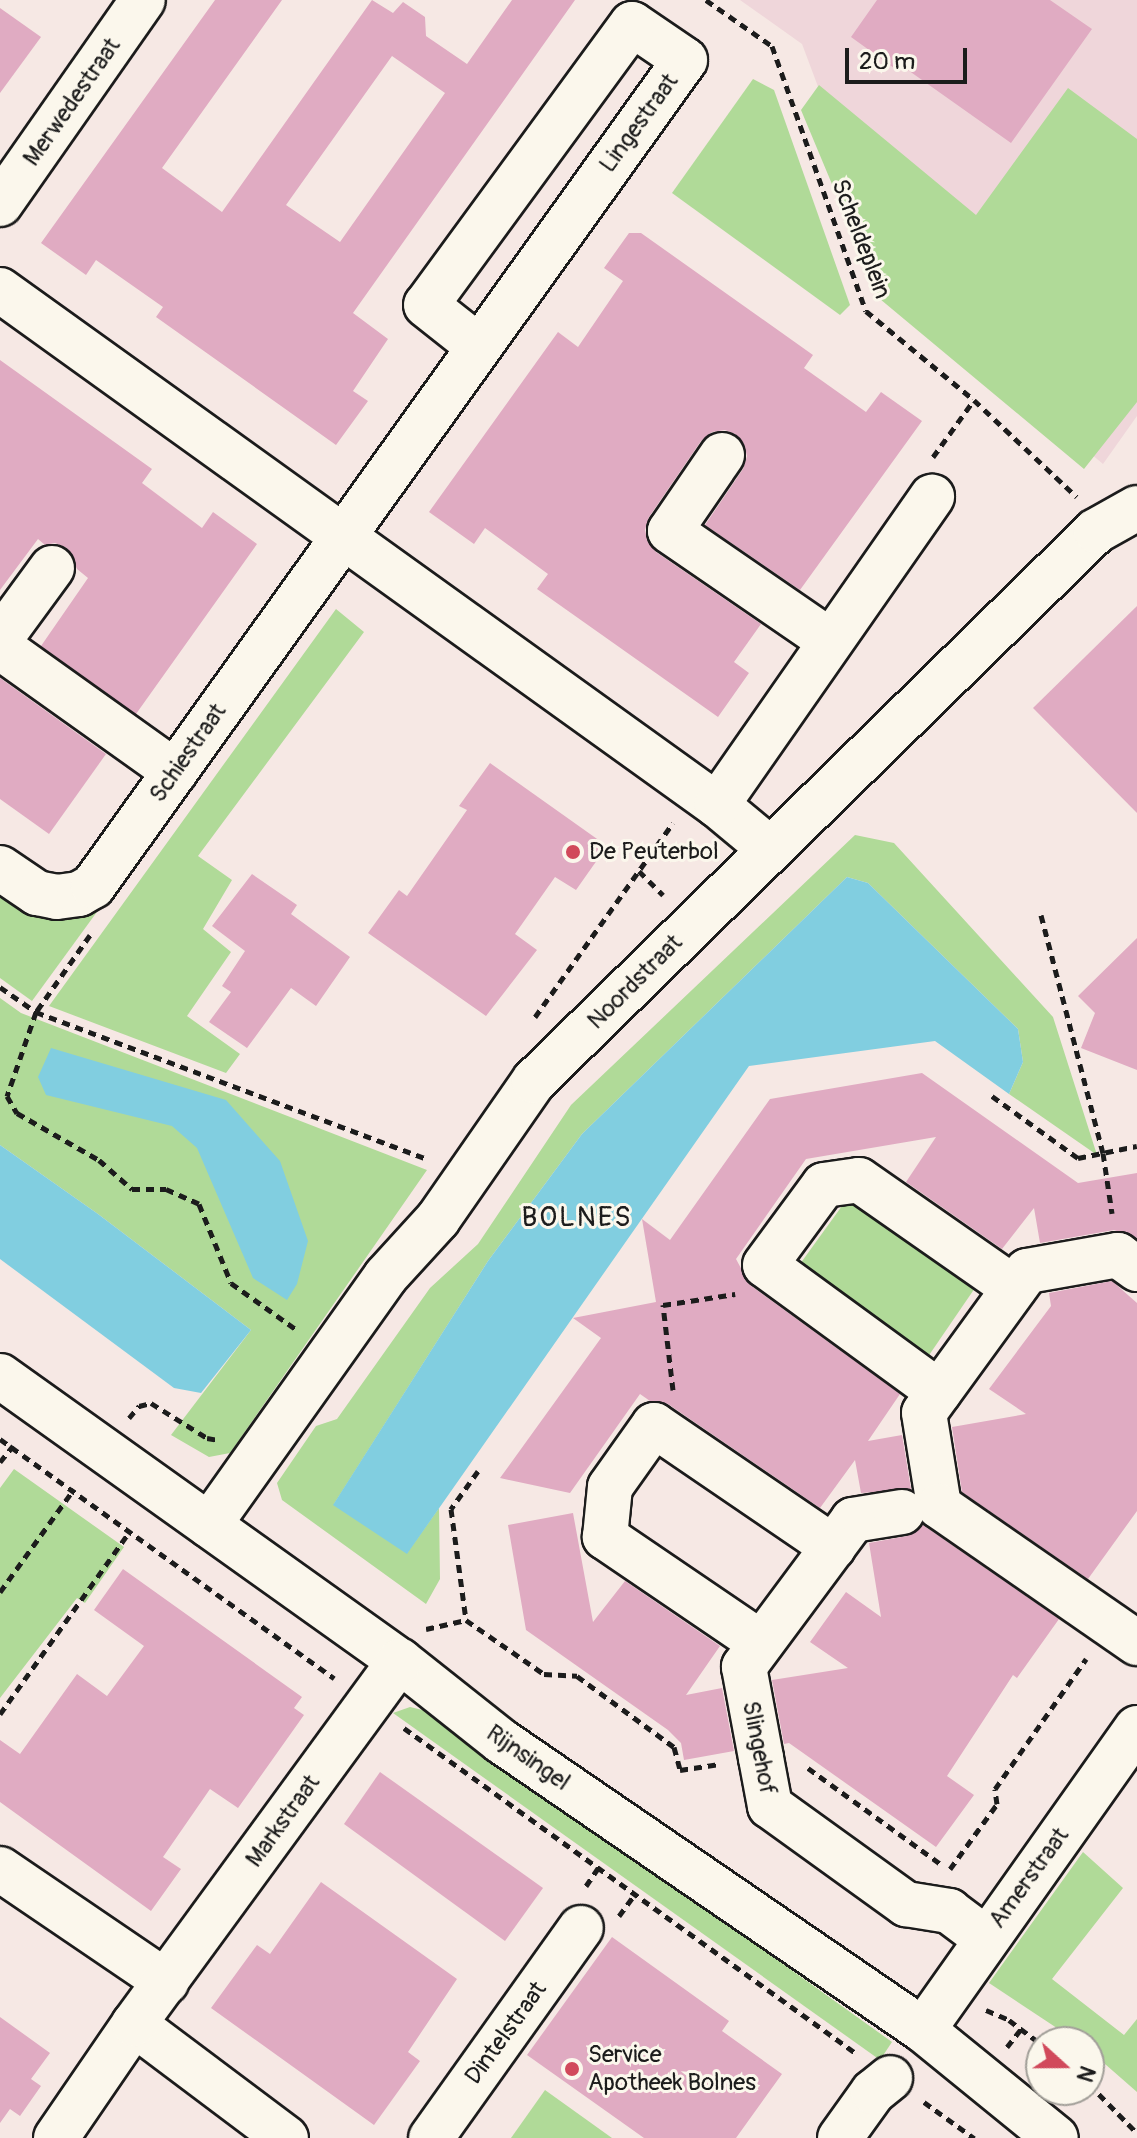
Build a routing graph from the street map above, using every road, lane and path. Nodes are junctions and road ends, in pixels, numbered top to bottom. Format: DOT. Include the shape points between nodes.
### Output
graph roads {
  1 [pos="706,0"];
  2 [pos="129,5"];
  3 [pos="0,204"];
  4 [pos="0,290"];
  5 [pos="478,346"];
  6 [pos="974,400"];
  7 [pos="722,455"];
  8 [pos="932,497"];
  9 [pos="1137,508"];
  10 [pos="1096,531"];
  11 [pos="342,537"];
  12 [pos="52,568"];
  13 [pos="0,639"];
  14 [pos="830,641"];
  15 [pos="0,647"];
  16 [pos="175,772"];
  17 [pos="707,797"];
  18 [pos="770,849"];
  19 [pos="0,868"];
  20 [pos="1041,915"];
  21 [pos="0,987"];
  22 [pos="36,1012"];
  23 [pos="531,1022"];
  24 [pos="992,1096"];
  25 [pos="1137,1146"];
  26 [pos="1103,1153"];
  27 [pos="422,1173"];
  28 [pos="1127,1262"];
  29 [pos="765,1265"];
  30 [pos="1014,1288"];
  31 [pos="309,1319"];
  32 [pos="299,1332"];
  33 [pos="291,1344"];
  34 [pos="0,1376"];
  35 [pos="939,1392"];
  36 [pos="654,1425"];
  37 [pos="0,1439"];
  38 [pos="223,1439"];
  39 [pos="105,1450"];
  40 [pos="478,1471"];
  41 [pos="73,1491"];
  42 [pos="920,1509"];
  43 [pos="209,1525"];
  44 [pos="130,1531"];
  45 [pos="833,1547"];
  46 [pos="0,1592"];
  47 [pos="466,1620"];
  48 [pos="1124,1634"];
  49 [pos="761,1643"];
  50 [pos="412,1645"];
  51 [pos="369,1703"];
  52 [pos="0,1714"];
  53 [pos="1130,1744"];
  54 [pos="761,1758"];
  55 [pos="0,1869"];
  56 [pos="950,1870"];
  57 [pos="944,1878"];
  58 [pos="581,1928"];
  59 [pos="985,1938"];
  60 [pos="166,1982"];
  61 [pos="948,1993"];
  62 [pos="134,2024"];
  63 [pos="923,2030"];
  64 [pos="1025,2032"];
  65 [pos="890,2078"];
  66 [pos="1105,2100"];
  67 [pos="1137,2133"];
  68 [pos="56,2138"];
  69 [pos="286,2138"];
  70 [pos="431,2138"];
  71 [pos="840,2138"];
  72 [pos="974,2138"];
  73 [pos="1056,2138"];
  1 -- 6 [label="path, Scheldeplein" via="772,46 866,311"];
  2 -- 3 [label="street, Merwedestraat"];
  4 -- 11 [label="street"];
  5 -- 11 [label="street, Lingestraat" via="426,305 632,24 685,60"];
  6 -- 8 [label="path" via="921,475"];
  6 -- 10 [label="path, Scheldeplein" via="1075,493"];
  7 -- 14 [label="street" via="670,531"];
  8 -- 14 [label="street"];
  9 -- 10 [label="street, Noordstraat"];
  10 -- 18 [label="street, Noordstraat"];
  11 -- 16 [label="street, Schiestraat"];
  11 -- 17 [label="street"];
  12 -- 13 [label="street"];
  14 -- 17 [label="street"];
  15 -- 16 [label="street"];
  16 -- 19 [label="street, Schiestraat" via="93,886 79,894 37,893"];
  17 -- 18 [label="street"];
  17 -- 23 [label="path"];
  18 -- 43 [label="street, Noordstraat" via="534,1081 438,1219 386,1276"];
  20 -- 26 [label="path"];
  21 -- 22 [label="path"];
  22 -- 27 [label="path" via="432,1160"];
  22 -- 32 [label="path" via="7,1096 17,1113 99,1160 132,1189 166,1189 199,1204 231,1283"];
  24 -- 26 [label="path" via="1078,1158"];
  25 -- 26 [label="path"];
  26 -- 28 [label="path"];
  28 -- 30 [label="street" via="1027,1271"];
  29 -- 30 [label="street" via="824,1185 859,1180"];
  29 -- 35 [label="street"];
  29 -- 36 [label="path" via="748,1291 663,1305 674,1393"];
  30 -- 35 [label="street"];
  31 -- 32 [label="path"];
  32 -- 33 [label="path"];
  34 -- 39 [label="street, Rijnsingel"];
  35 -- 42 [label="street" via="924,1413"];
  36 -- 45 [label="street"];
  36 -- 49 [label="street" via="610,1487 605,1537"];
  37 -- 41 [label="path, Rijnsingel"];
  38 -- 39 [label="path" via="207,1438 151,1403 139,1406"];
  39 -- 41 [label="path"];
  39 -- 43 [label="street, Rijnsingel"];
  40 -- 47 [label="path" via="451,1509"];
  41 -- 44 [label="path, Rijnsingel"];
  41 -- 46 [label="path"];
  42 -- 45 [label="street, Slingehof" via="853,1520"];
  42 -- 48 [label="street"];
  43 -- 50 [label="street, Rijnsingel"];
  44 -- 51 [label="path, Rijnsingel"];
  44 -- 52 [label="path"];
  45 -- 49 [label="street, Slingehof"];
  47 -- 50 [label="path"];
  47 -- 54 [label="path" via="544,1674 577,1676 674,1747 680,1770"];
  48 -- 56 [label="path" via="995,1789 997,1804"];
  49 -- 54 [label="street, Slingehof" via="744,1667"];
  50 -- 51 [label="street, Markstraat"];
  50 -- 63 [label="street, Rijnsingel" via="501,1741"];
  51 -- 60 [label="street, Markstraat"];
  51 -- 65 [label="path, Rijnsingel"];
  53 -- 59 [label="street, Amerstraat"];
  54 -- 56 [label="path" via="786,1752"];
  54 -- 59 [label="street, Slingehof" via="770,1806 906,1904 949,1911"];
  55 -- 60 [label="street"];
  56 -- 57 [label="path"];
  58 -- 70 [label="street, Dintelstraat"];
  59 -- 61 [label="street, Amerstraat"];
  60 -- 62 [label="street, Markstraat"];
  61 -- 63 [label="street, Amerstraat"];
  61 -- 64 [label="path"];
  62 -- 68 [label="street, Markstraat"];
  62 -- 69 [label="street"];
  63 -- 73 [label="street, Rijnsingel"];
  65 -- 71 [label="street" via="873,2092"];
  65 -- 72 [label="path, Rijnsingel"];
  66 -- 67 [label="path"];
}
